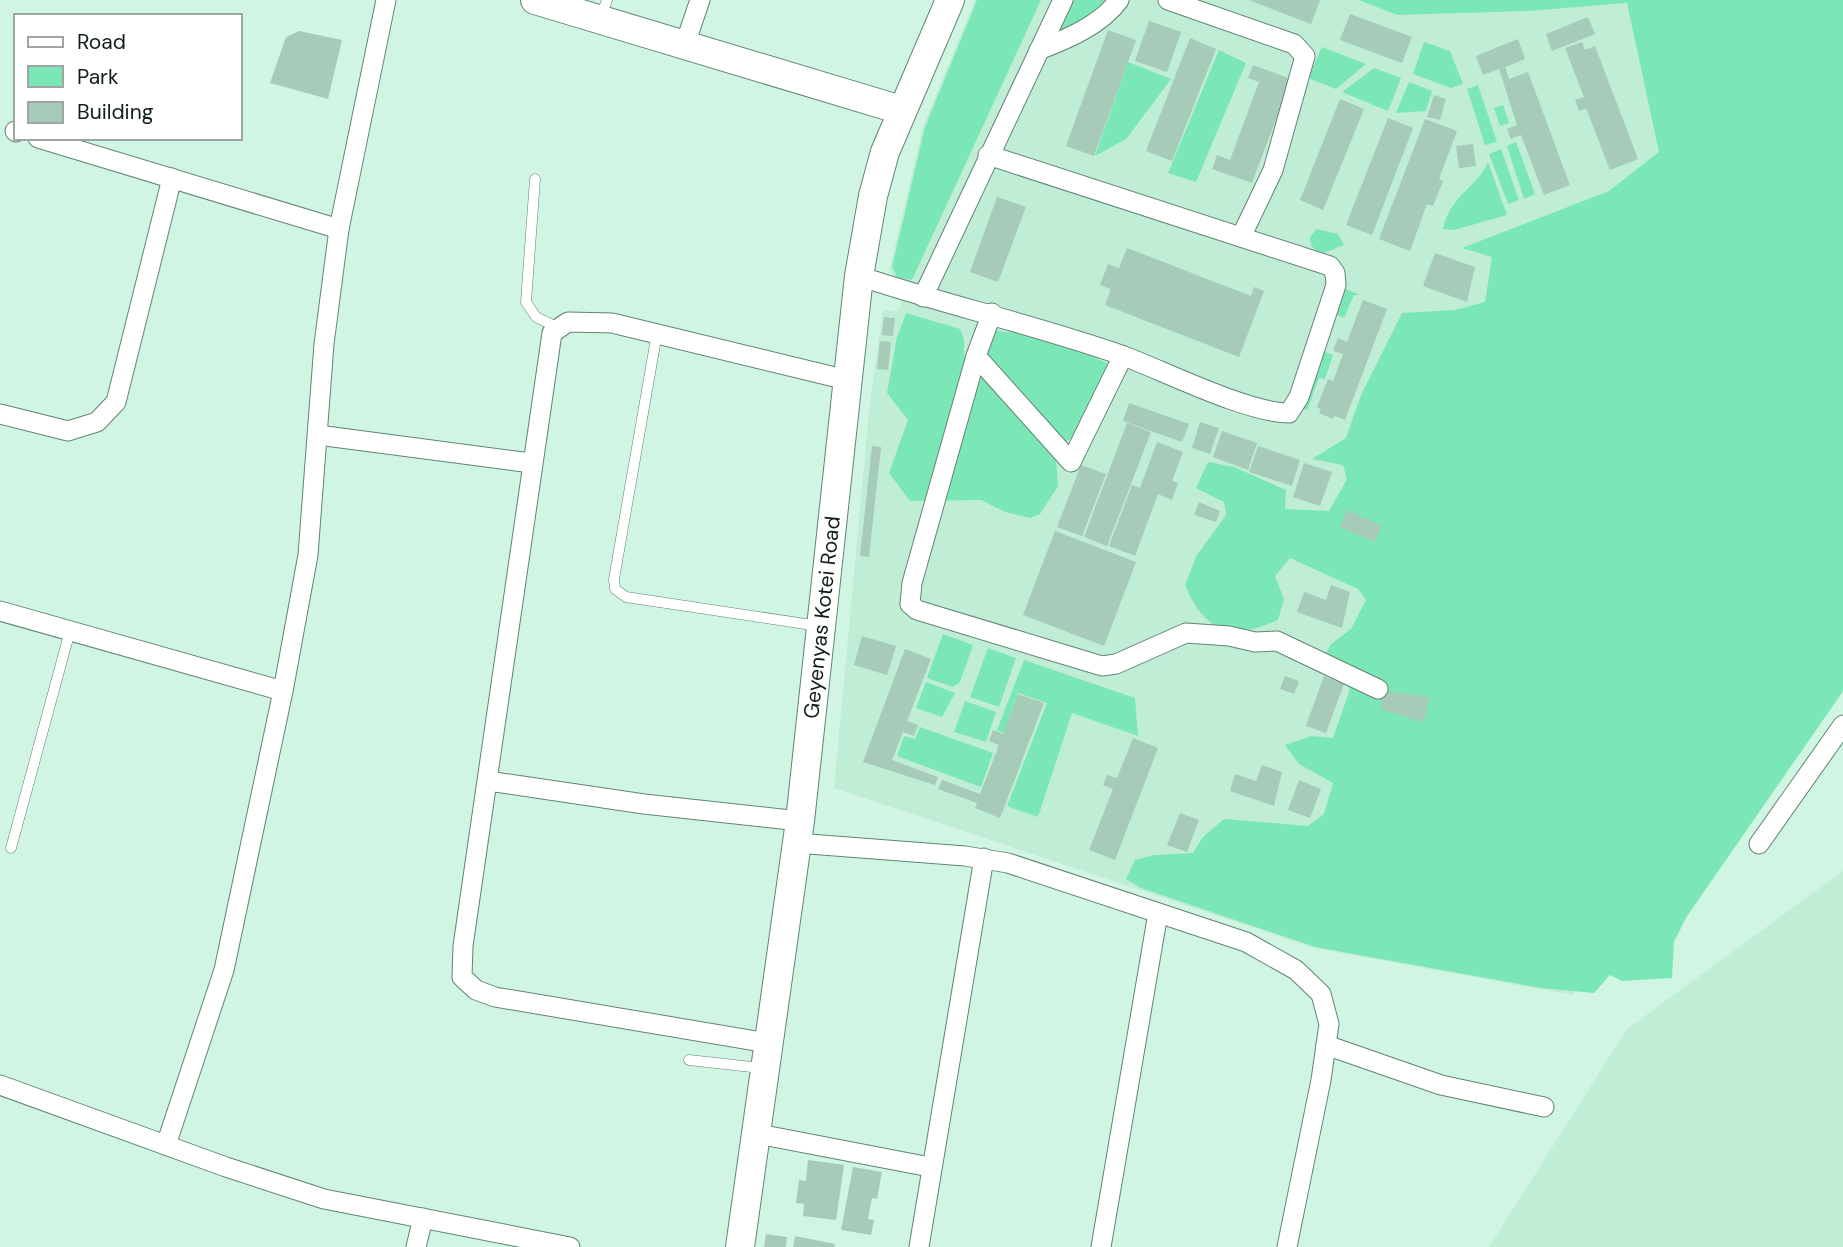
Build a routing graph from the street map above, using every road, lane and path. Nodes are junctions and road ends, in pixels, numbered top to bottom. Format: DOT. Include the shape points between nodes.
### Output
graph roads {
  1 [pos="386,0"];
  2 [pos="535,0"];
  3 [pos="700,0"];
  4 [pos="950,0"];
  5 [pos="1063,0"];
  6 [pos="1119,0"];
  7 [pos="1168,0"];
  8 [pos="603,10"];
  9 [pos="684,47"];
  10 [pos="1039,50"];
  11 [pos="901,110"];
  12 [pos="45,140"];
  13 [pos="988,155"];
  14 [pos="172,178"];
  15 [pos="535,180"];
  16 [pos="339,229"];
  17 [pos="1241,237"];
  18 [pos="859,276"];
  19 [pos="923,297"];
  20 [pos="992,313"];
  21 [pos="559,328"];
  22 [pos="657,333"];
  23 [pos="976,356"];
  24 [pos="1123,356"];
  25 [pos="847,380"];
  26 [pos="0,414"];
  27 [pos="318,435"];
  28 [pos="531,463"];
  29 [pos="0,611"];
  30 [pos="821,626"];
  31 [pos="70,631"];
  32 [pos="1378,689"];
  33 [pos="283,691"];
  34 [pos="1843,725"];
  35 [pos="488,781"];
  36 [pos="798,832"];
  37 [pos="1759,844"];
  38 [pos="11,848"];
  39 [pos="984,858"];
  40 [pos="1158,913"];
  41 [pos="1326,1045"];
  42 [pos="767,1056"];
  43 [pos="689,1060"];
  44 [pos="0,1085"];
  45 [pos="1544,1107"];
  46 [pos="758,1134"];
  47 [pos="166,1145"];
  48 [pos="930,1167"];
  49 [pos="423,1218"];
  50 [pos="416,1247"];
  51 [pos="570,1247"];
  52 [pos="740,1247"];
  53 [pos="919,1247"];
  54 [pos="1101,1247"];
  55 [pos="1287,1247"];
  1 -- 16 [label="street"];
  2 -- 8 [label="street"];
  3 -- 9 [label="street"];
  4 -- 11 [label="street, Geyenyas Kotei Road"];
  5 -- 10 [label="street"];
  6 -- 10 [label="street" via="1068,38"];
  7 -- 17 [label="street" via="1294,44 1305,56 1273,170"];
  8 -- 9 [label="street"];
  9 -- 11 [label="street"];
  10 -- 13 [label="street"];
  11 -- 18 [label="street, Geyenyas Kotei Road" via="873,196"];
  12 -- 14 [label="street"];
  13 -- 17 [label="street"];
  13 -- 19 [label="street"];
  14 -- 16 [label="street"];
  14 -- 26 [label="street" via="116,402 97,422 68,431"];
  15 -- 21 [label="lane" via="526,302 536,317"];
  16 -- 27 [label="street"];
  17 -- 24 [label="street" via="1315,260 1335,273 1332,298 1299,397 1289,413 1230,397"];
  18 -- 19 [label="street"];
  18 -- 25 [label="street, Geyenyas Kotei Road"];
  19 -- 20 [label="street"];
  20 -- 23 [label="street"];
  20 -- 24 [label="street"];
  21 -- 22 [label="street" via="568,321 612,323"];
  21 -- 28 [label="street" via="552,333 546,357"];
  22 -- 25 [label="street"];
  22 -- 30 [label="lane" via="615,589 626,597"];
  23 -- 24 [label="street" via="1071,461"];
  23 -- 32 [label="street" via="912,583 910,604 917,611 1102,666 1186,633 1277,641"];
  25 -- 30 [label="street, Geyenyas Kotei Road"];
  27 -- 28 [label="street"];
  27 -- 33 [label="street" via="307,555"];
  28 -- 35 [label="street"];
  29 -- 31 [label="street"];
  30 -- 36 [label="street, Geyenyas Kotei Road"];
  31 -- 33 [label="street"];
  31 -- 38 [label="lane"];
  33 -- 47 [label="street" via="224,970"];
  34 -- 37 [label="street"];
  35 -- 36 [label="street"];
  35 -- 42 [label="street" via="462,977 495,998"];
  36 -- 39 [label="street"];
  36 -- 42 [label="street, Geyenyas Kotei Road"];
  39 -- 40 [label="street"];
  39 -- 48 [label="street"];
  40 -- 41 [label="street" via="1247,942 1296,970 1321,994 1329,1024"];
  40 -- 54 [label="street"];
  41 -- 45 [label="street" via="1441,1085"];
  41 -- 55 [label="street"];
  42 -- 43 [label="lane"];
  42 -- 46 [label="street, Geyenyas Kotei Road"];
  44 -- 47 [label="street"];
  46 -- 48 [label="street"];
  46 -- 52 [label="street, Geyenyas Kotei Road"];
  47 -- 49 [label="street" via="324,1199"];
  48 -- 53 [label="street"];
  49 -- 50 [label="street"];
  49 -- 51 [label="street"];
}
